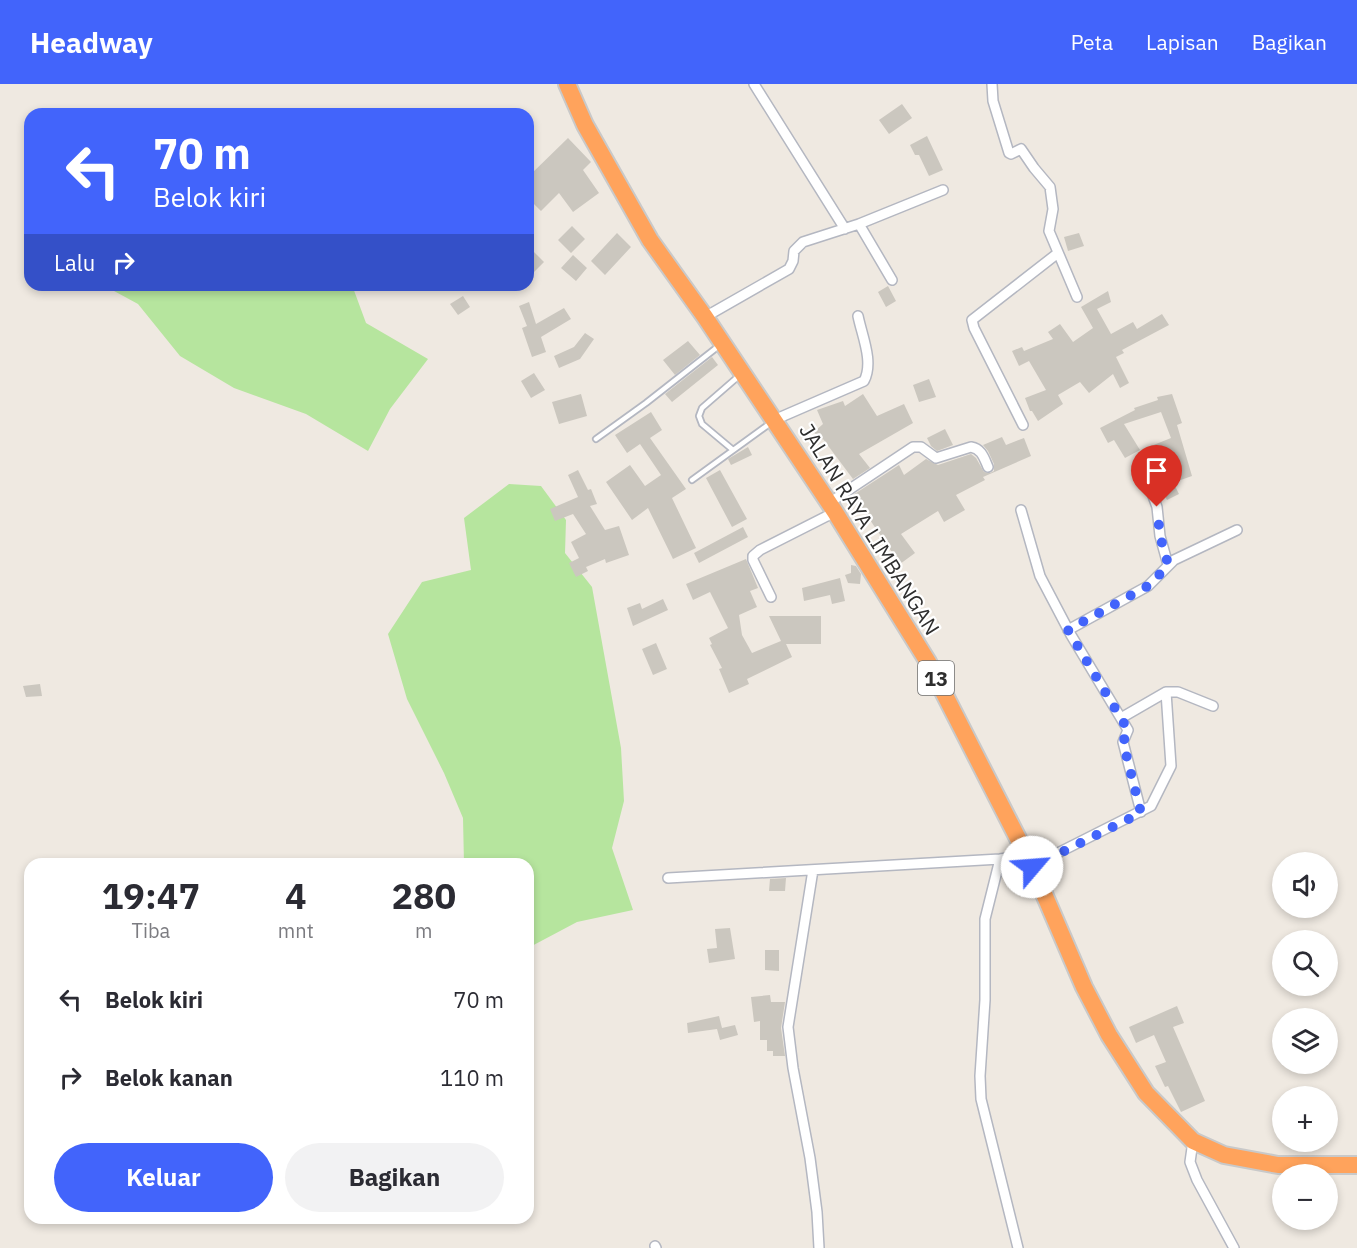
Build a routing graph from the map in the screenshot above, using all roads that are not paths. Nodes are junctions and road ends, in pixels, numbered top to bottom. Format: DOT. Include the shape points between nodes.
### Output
graph roads {
  1 [pos="567,84"];
  2 [pos="754,84"];
  3 [pos="992,84"];
  4 [pos="943,190"];
  5 [pos="859,224"];
  6 [pos="845,229"];
  7 [pos="1058,253"];
  8 [pos="892,280"];
  9 [pos="1077,297"];
  10 [pos="858,316"];
  11 [pos="705,317"];
  12 [pos="722,343"];
  13 [pos="742,373"];
  14 [pos="774,420"];
  15 [pos="1023,425"];
  16 [pos="596,439"];
  17 [pos="733,450"];
  18 [pos="1141,463"];
  19 [pos="988,467"];
  20 [pos="692,480"];
  21 [pos="832,507"];
  22 [pos="1021,510"];
  23 [pos="1237,530"];
  24 [pos="1168,564"];
  25 [pos="771,597"];
  26 [pos="1068,630"];
  27 [pos="1166,692"];
  28 [pos="1213,706"];
  29 [pos="1121,718"];
  30 [pos="1141,813"];
  31 [pos="1000,859"];
  32 [pos="1030,861"];
  33 [pos="813,870"];
  34 [pos="668,878"];
  35 [pos="1193,1141"];
  36 [pos="1357,1166"];
  37 [pos="819,1248"];
  38 [pos="1018,1248"];
  39 [pos="1234,1248"];
  1 -- 11 [label="highway, JALAN RAYA LIMBANGAN / 13" via="585,125 650,240"];
  2 -- 6 [label="street"];
  3 -- 7 [label="street" via="993,101 1009,153 1021,149 1050,187 1053,209 1049,231"];
  4 -- 5 [label="street"];
  5 -- 6 [label="street"];
  5 -- 8 [label="street"];
  6 -- 11 [label="street" via="803,242 794,251 789,269"];
  7 -- 9 [label="street"];
  7 -- 15 [label="street" via="972,320"];
  10 -- 14 [label="street" via="868,364 864,381"];
  11 -- 12 [label="highway, JALAN RAYA LIMBANGAN / 13"];
  12 -- 13 [label="highway, JALAN RAYA LIMBANGAN / 13"];
  12 -- 16 [label="lane"];
  13 -- 14 [label="highway, JALAN RAYA LIMBANGAN / 13"];
  13 -- 17 [label="lane" via="702,408 699,417"];
  14 -- 17 [label="lane"];
  14 -- 21 [label="highway, JALAN RAYA LIMBANGAN / 13"];
  17 -- 20 [label="lane"];
  18 -- 24 [label="street" via="1157,507"];
  19 -- 21 [label="street" via="975,448 936,459 921,447 913,447"];
  21 -- 25 [label="street" via="753,556"];
  21 -- 32 [label="highway, JALAN RAYA LIMBANGAN / 13" via="928,662"];
  22 -- 26 [label="street" via="1040,576"];
  23 -- 24 [label="street"];
  24 -- 26 [label="street" via="1148,586"];
  26 -- 29 [label="street"];
  27 -- 28 [label="street" via="1178,692"];
  27 -- 29 [label="street"];
  27 -- 30 [label="street" via="1171,766 1153,803"];
  29 -- 30 [label="street" via="1129,731 1123,742"];
  30 -- 32 [label="street"];
  31 -- 32 [label="street"];
  31 -- 33 [label="street"];
  31 -- 38 [label="street" via="985,920 980,1084"];
  32 -- 35 [label="highway, JALAN RAYA LIMBANGAN / 13" via="1109,1035 1146,1093"];
  33 -- 34 [label="street"];
  33 -- 37 [label="street" via="788,1027 810,1158"];
  35 -- 36 [label="highway, JALAN RAYA LIMBANGAN / 13" via="1224,1155 1278,1165"];
  35 -- 39 [label="street" via="1190,1162"];
}
